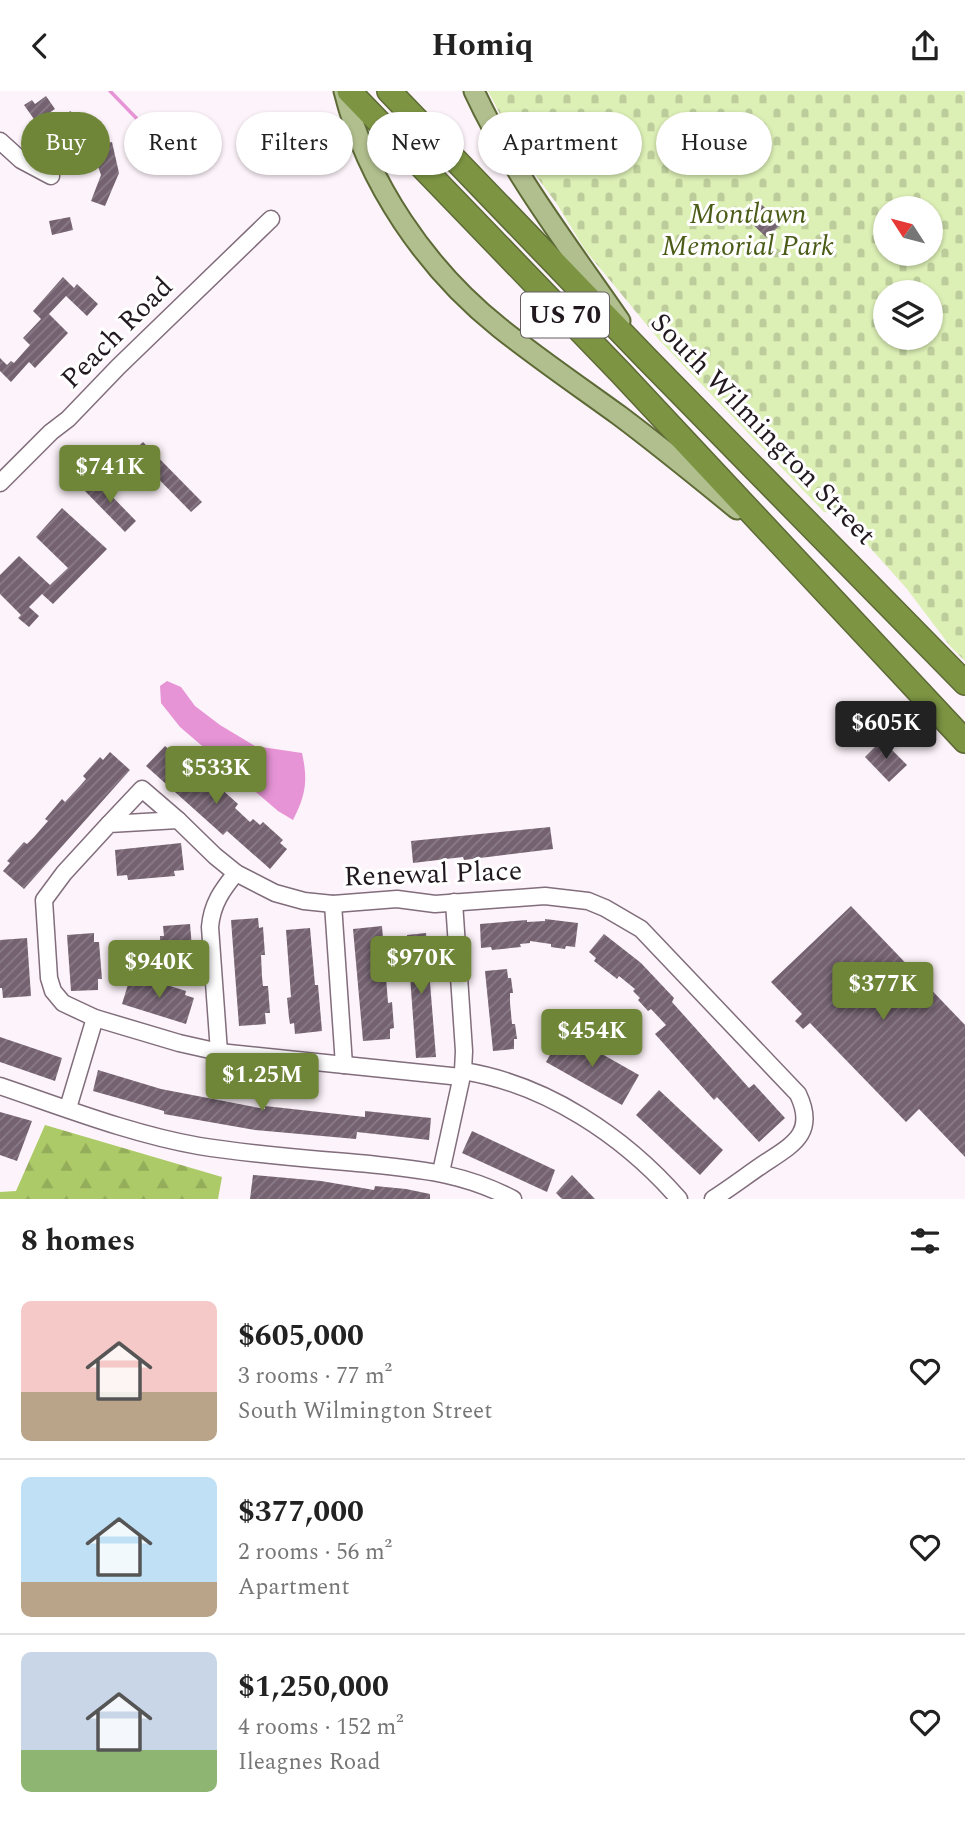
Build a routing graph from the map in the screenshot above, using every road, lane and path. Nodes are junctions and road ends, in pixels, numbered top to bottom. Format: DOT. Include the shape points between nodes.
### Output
graph roads {
  1 [pos="347,91"];
  2 [pos="389,91"];
  3 [pos="474,91"];
  4 [pos="0,141"];
  5 [pos="51,176"];
  6 [pos="271,219"];
  7 [pos="647,359"];
  8 [pos="0,483"];
  9 [pos="779,543"];
  10 [pos="965,683"];
  11 [pos="965,741"];
  12 [pos="178,820"];
  13 [pos="109,824"];
  14 [pos="236,873"];
  15 [pos="454,902"];
  16 [pos="333,904"];
  17 [pos="95,1018"];
  18 [pos="219,1052"];
  19 [pos="344,1065"];
  20 [pos="462,1074"];
  21 [pos="0,1086"];
  22 [pos="68,1108"];
  23 [pos="441,1172"];
  24 [pos="513,1199"];
  25 [pos="678,1199"];
  26 [pos="713,1199"];
  1 -- 9 [label="highway, US 70"];
  1 -- 9 [label="main road" via="354,124 397,212 427,255 477,308"];
  2 -- 7 [label="highway, US 70"];
  3 -- 7 [label="main road, South Wilmington Street" via="535,197"];
  4 -- 5 [label="street" via="21,160"];
  6 -- 8 [label="street, Peach Road"];
  7 -- 10 [label="highway, South Wilmington Street / US 70"];
  9 -- 11 [label="highway, US 70"];
  12 -- 13 [label="street"];
  12 -- 13 [label="street, Renewal Place" via="142,789"];
  12 -- 14 [label="street, Renewal Place"];
  13 -- 17 [label="street" via="44,900 53,991 63,1003"];
  14 -- 16 [label="street, Renewal Place" via="275,893"];
  14 -- 18 [label="street" via="218,898 210,927"];
  15 -- 16 [label="street, Renewal Place" via="397,899"];
  15 -- 20 [label="street"];
  15 -- 26 [label="street, Renewal Place" via="565,896 622,916 641,929 798,1094 805,1122 795,1142"];
  16 -- 19 [label="street"];
  17 -- 18 [label="street"];
  17 -- 22 [label="street"];
  18 -- 19 [label="street"];
  19 -- 20 [label="street"];
  20 -- 23 [label="street"];
  20 -- 25 [label="street" via="483,1074 575,1113 648,1165"];
  21 -- 22 [label="street"];
  22 -- 23 [label="street" via="199,1146"];
  23 -- 24 [label="street"];
}
